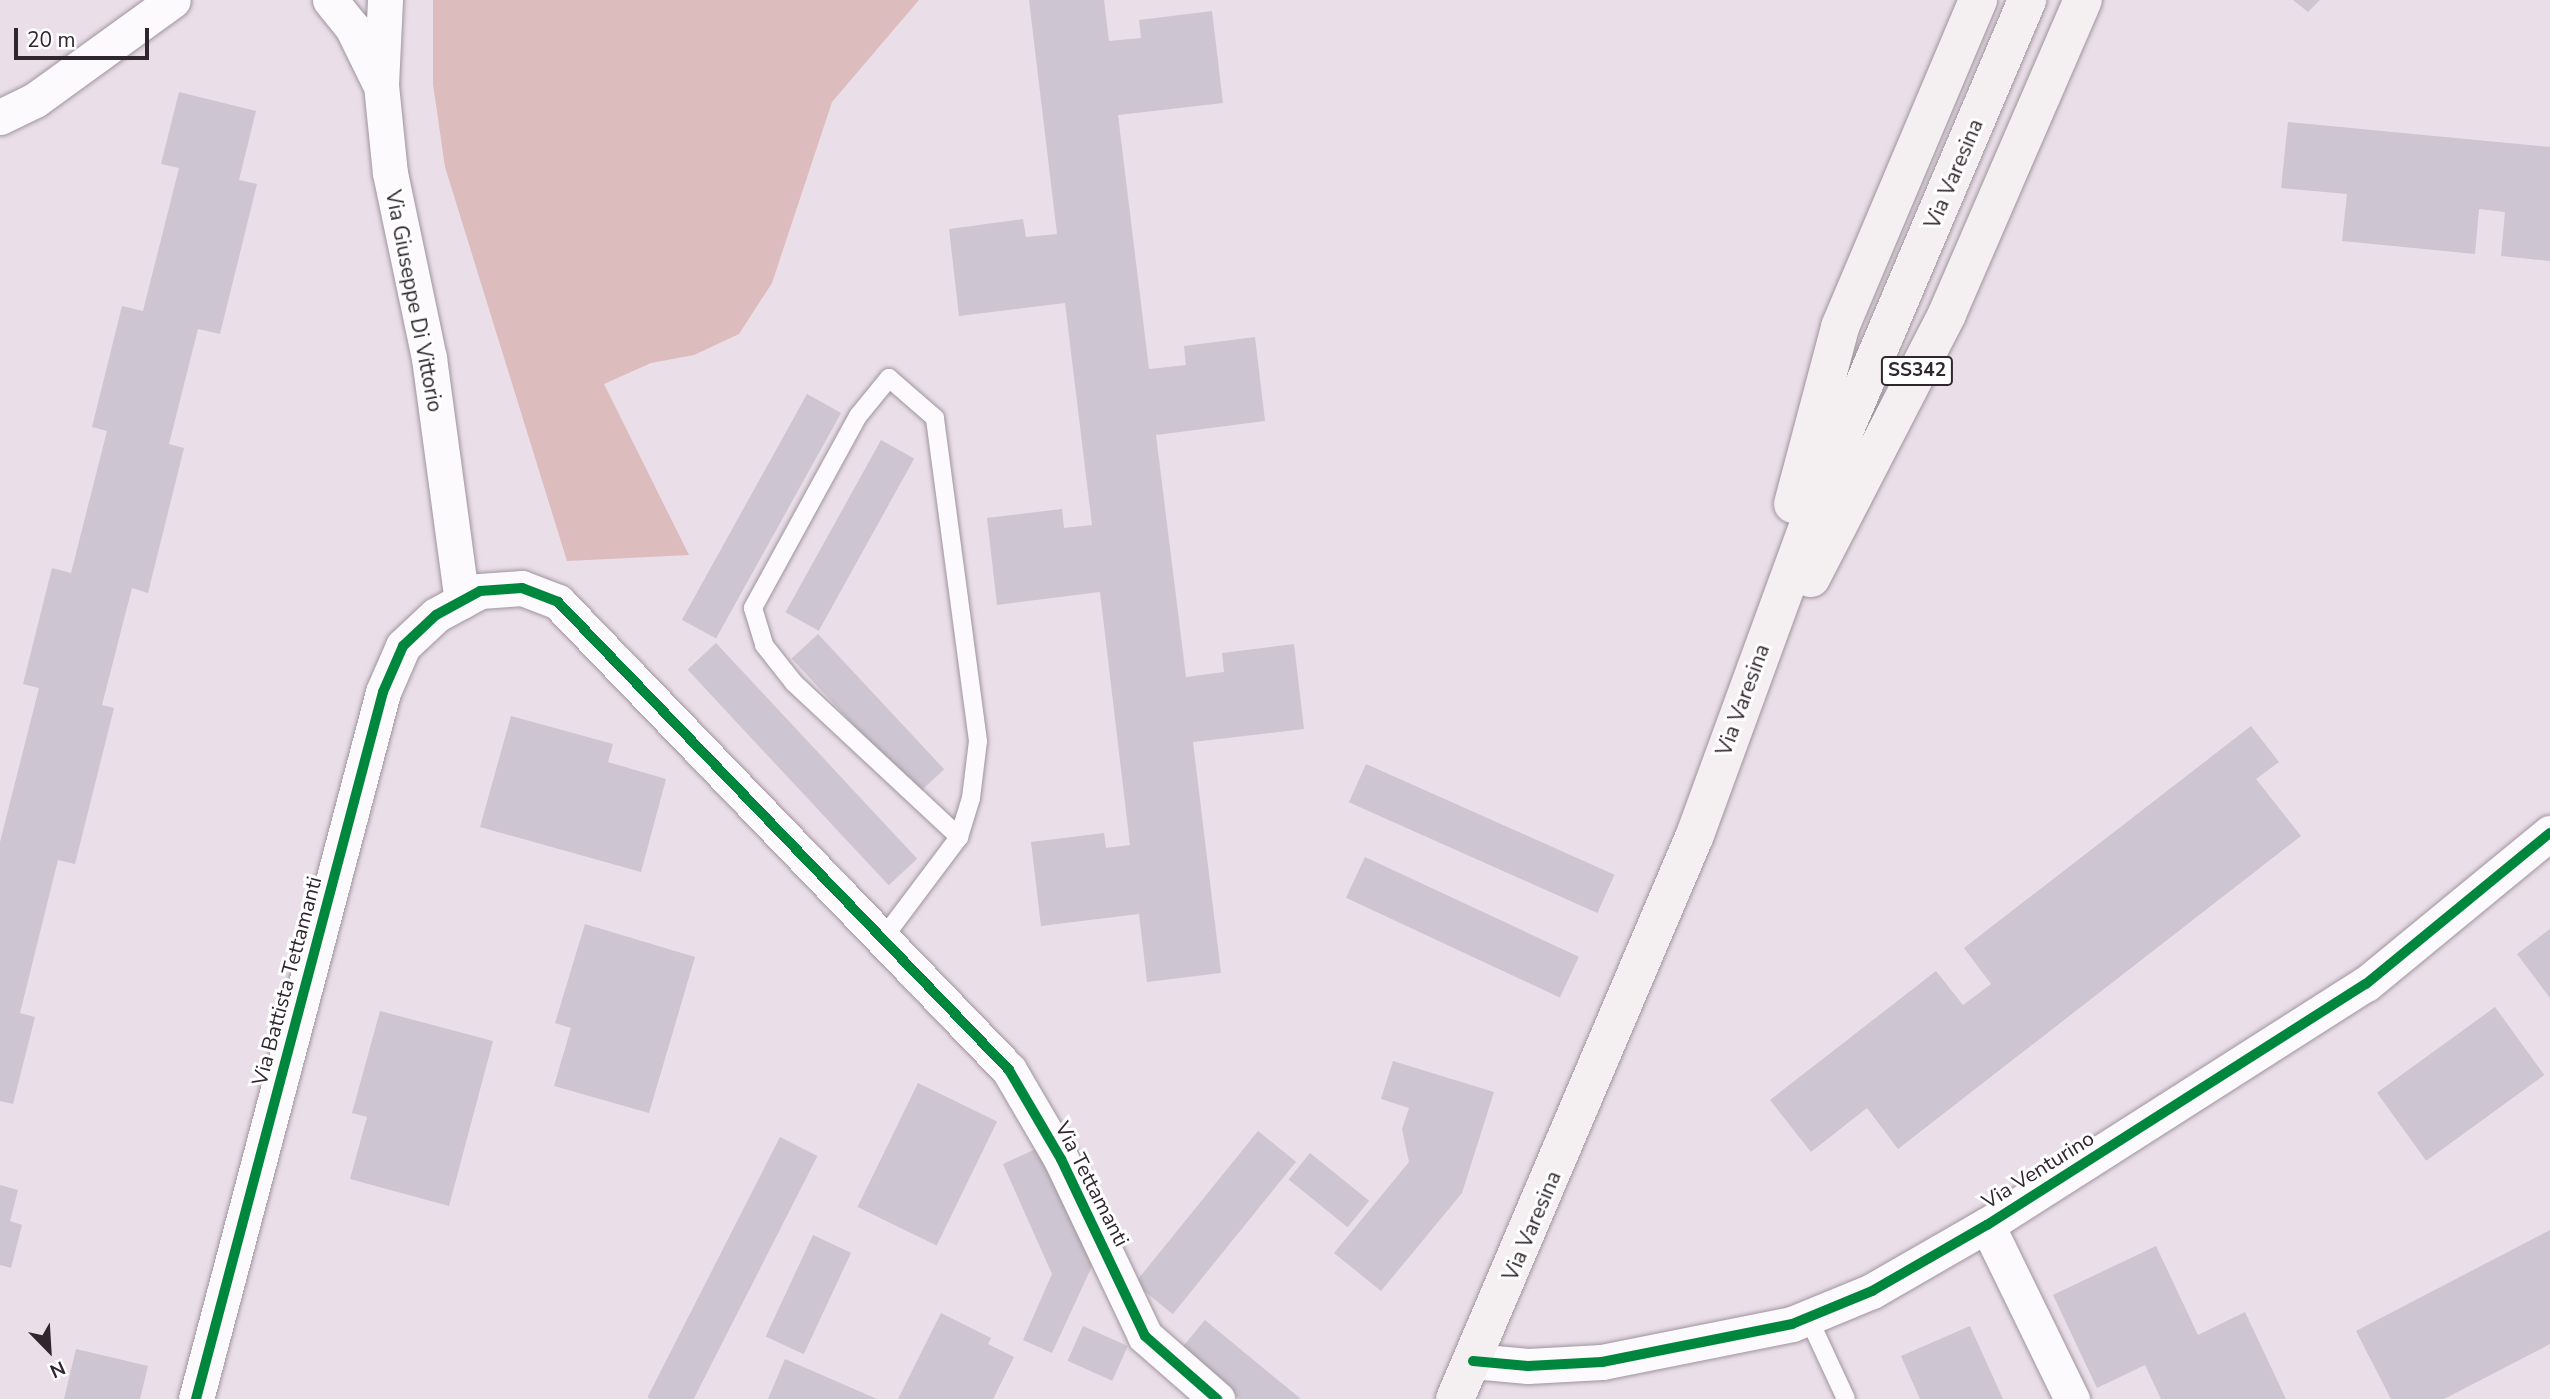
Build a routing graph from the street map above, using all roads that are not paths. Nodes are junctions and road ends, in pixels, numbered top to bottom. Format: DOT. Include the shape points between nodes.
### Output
graph roads {
  1 [pos="173,0"];
  2 [pos="330,0"];
  3 [pos="385,0"];
  4 [pos="1978,0"];
  5 [pos="2027,0"];
  6 [pos="2083,0"];
  7 [pos="381,85"];
  8 [pos="0,117"];
  9 [pos="461,601"];
  10 [pos="1731,733"];
  11 [pos="2550,833"];
  12 [pos="959,837"];
  13 [pos="881,941"];
  14 [pos="1987,1225"];
  15 [pos="1808,1317"];
  16 [pos="1473,1361"];
  17 [pos="196,1399"];
  18 [pos="1217,1399"];
  19 [pos="1455,1399"];
  20 [pos="1846,1399"];
  21 [pos="2072,1399"];
  1 -- 8 [label="street" via="35,100"];
  2 -- 7 [label="street" via="352,27"];
  3 -- 7 [label="street, Via Giuseppe Di Vittorio"];
  4 -- 10 [label="main road" via="1840,327"];
  5 -- 10 [label="main road, Via Varesina" via="1837,448"];
  6 -- 10 [label="main road, SS342" via="1947,314"];
  7 -- 9 [label="street, Via Giuseppe Di Vittorio" via="390,173 429,358"];
  9 -- 13 [label="street, Via Battista Tettamanti" via="480,591 522,588 558,602"];
  9 -- 17 [label="street, Via Battista Tettamanti" via="436,615 404,646 383,692"];
  10 -- 16 [label="main road, Via Varesina" via="1695,835"];
  11 -- 14 [label="street, Via Venturino" via="2366,984"];
  12 -- 12 [label="lane" via="971,798 978,741 935,418 889,378 858,416 753,608 764,645 794,683"];
  12 -- 13 [label="lane"];
  13 -- 18 [label="street, Via Tettamanti" via="1009,1070 1061,1159 1146,1336"];
  14 -- 15 [label="street, Via Venturino" via="1872,1291"];
  14 -- 21 [label="street"];
  15 -- 16 [label="street, Via Venturino" via="1602,1362 1528,1366"];
  15 -- 20 [label="lane"];
  16 -- 19 [label="main road, Via Varesina"];
}
